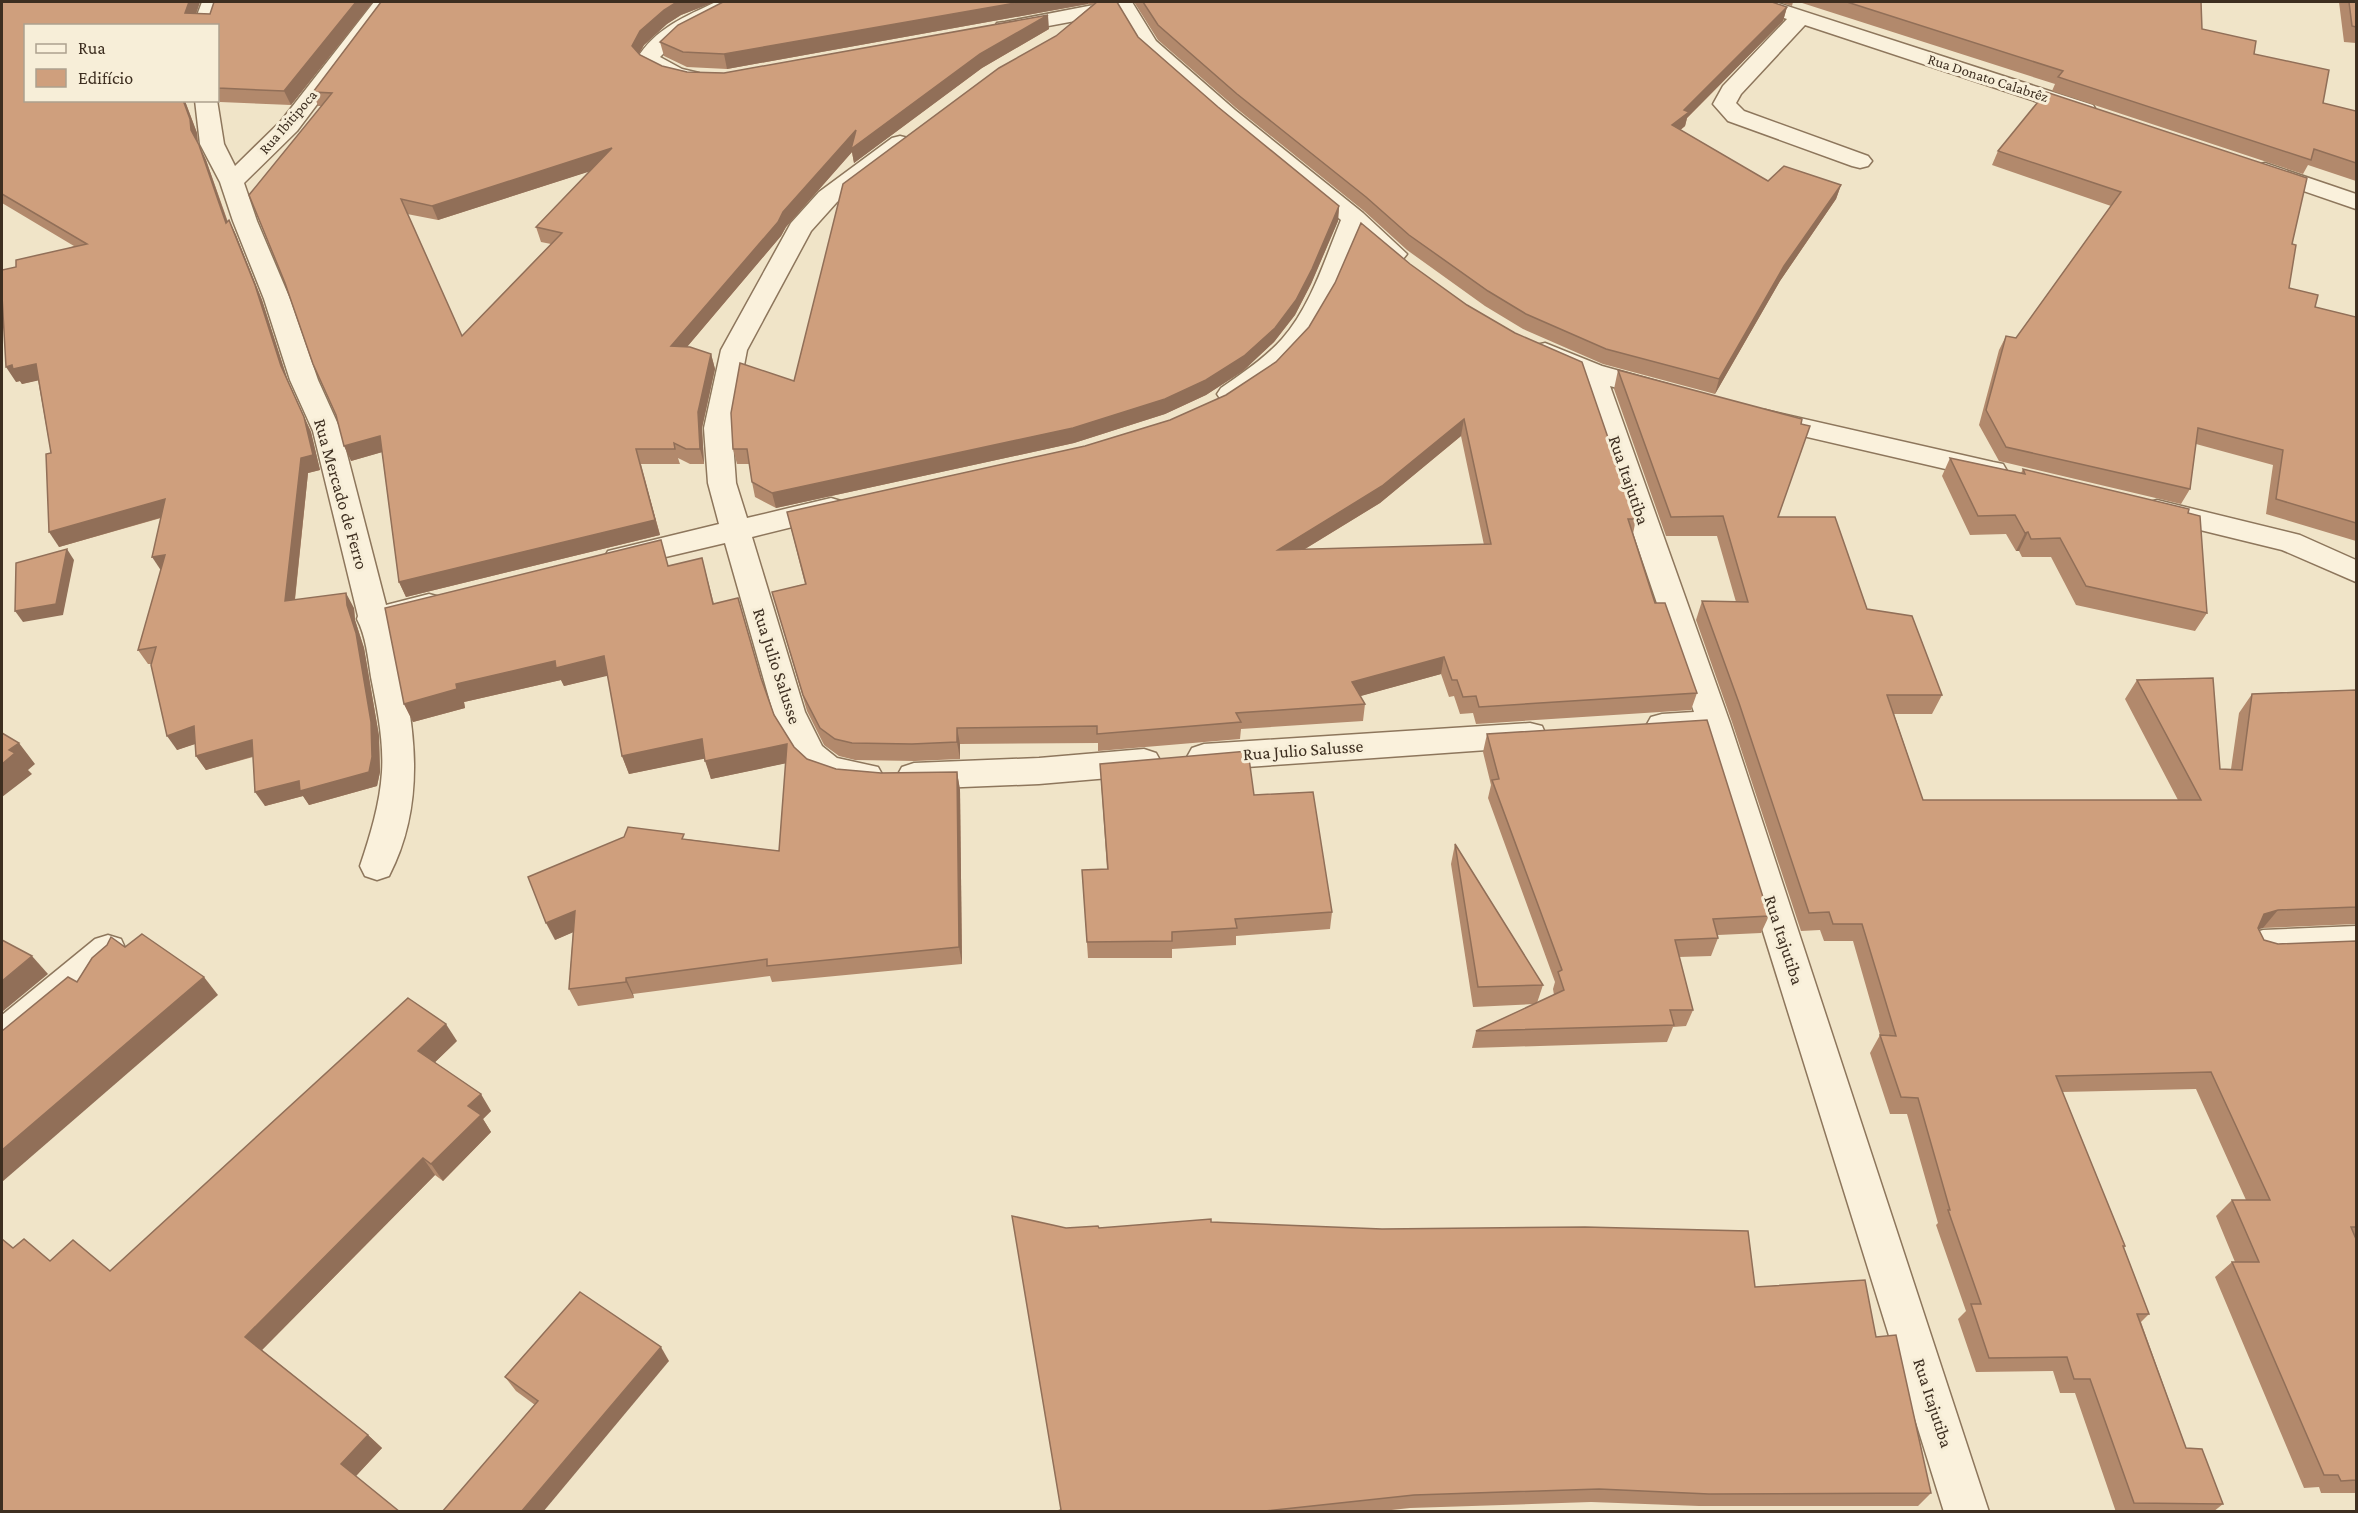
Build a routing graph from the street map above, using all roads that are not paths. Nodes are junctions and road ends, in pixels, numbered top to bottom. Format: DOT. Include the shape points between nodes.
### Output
graph roads {
  1 [pos="212,2"];
  2 [pos="384,2"];
  3 [pos="732,2"];
  4 [pos="1755,2"];
  5 [pos="1123,3"];
  6 [pos="1088,12"];
  7 [pos="1801,16"];
  8 [pos="205,24"];
  9 [pos="986,32"];
  10 [pos="1047,44"];
  11 [pos="709,78"];
  12 [pos="206,102"];
  13 [pos="2102,116"];
  14 [pos="923,127"];
  15 [pos="1860,161"];
  16 [pos="2246,164"];
  17 [pos="232,182"];
  18 [pos="2356,202"];
  19 [pos="1354,218"];
  20 [pos="1413,268"];
  21 [pos="1523,341"];
  22 [pos="1592,372"];
  23 [pos="1686,398"];
  24 [pos="1210,406"];
  25 [pos="1742,413"];
  26 [pos="2017,477"];
  27 [pos="861,501"];
  28 [pos="2131,504"];
  29 [pos="735,529"];
  30 [pos="588,566"];
  31 [pos="2356,572"];
  32 [pos="452,599"];
  33 [pos="372,619"];
  34 [pos="1714,723"];
  35 [pos="1631,728"];
  36 [pos="1559,733"];
  37 [pos="377,866"];
  38 [pos="2356,941"];
  39 [pos="2263,945"];
  40 [pos="108,950"];
  41 [pos="2,1037"];
  42 [pos="1967,1512"];
  1 -- 8 [label="street"];
  2 -- 17 [label="street, Rua Ibitipoca" via="289,126"];
  3 -- 11 [label="street" via="670,35 648,59 682,77"];
  4 -- 7 [label="street, Rua Donato Calabrêz"];
  5 -- 6 [label="street"];
  5 -- 19 [label="street" via="1148,45"];
  6 -- 9 [label="street"];
  6 -- 10 [label="street"];
  7 -- 13 [label="street, Rua Donato Calabrêz"];
  7 -- 15 [label="street" via="1731,91 1724,104 1736,116"];
  12 -- 17 [label="street, Rua Mercado de Ferro" via="212,144"];
  14 -- 29 [label="street, Rua Julio Salusse" via="828,197 800,228 734,350 718,428 722,483"];
  16 -- 18 [label="street"];
  17 -- 33 [label="street, Rua Mercado de Ferro" via="304,381 327,430 357,543"];
  19 -- 20 [label="street"];
  19 -- 24 [label="street" via="1322,293 1298,336 1270,365"];
  21 -- 22 [label="street"];
  22 -- 23 [label="street"];
  22 -- 34 [label="street, Rua Itajutiba"];
  25 -- 26 [label="street"];
  27 -- 29 [label="street"];
  28 -- 31 [label="street" via="2290,542"];
  29 -- 30 [label="street"];
  29 -- 36 [label="street, Rua Julio Salusse" via="789,712 810,754 828,769 855,775 915,776 1028,772"];
  32 -- 33 [label="street"];
  33 -- 37 [label="street, Rua Mercado de Ferro" via="383,654 398,737 399,773 391,822"];
  34 -- 35 [label="street"];
  34 -- 42 [label="street, Rua Itajutiba"];
  38 -- 39 [label="street"];
  40 -- 41 [label="street"];
}
